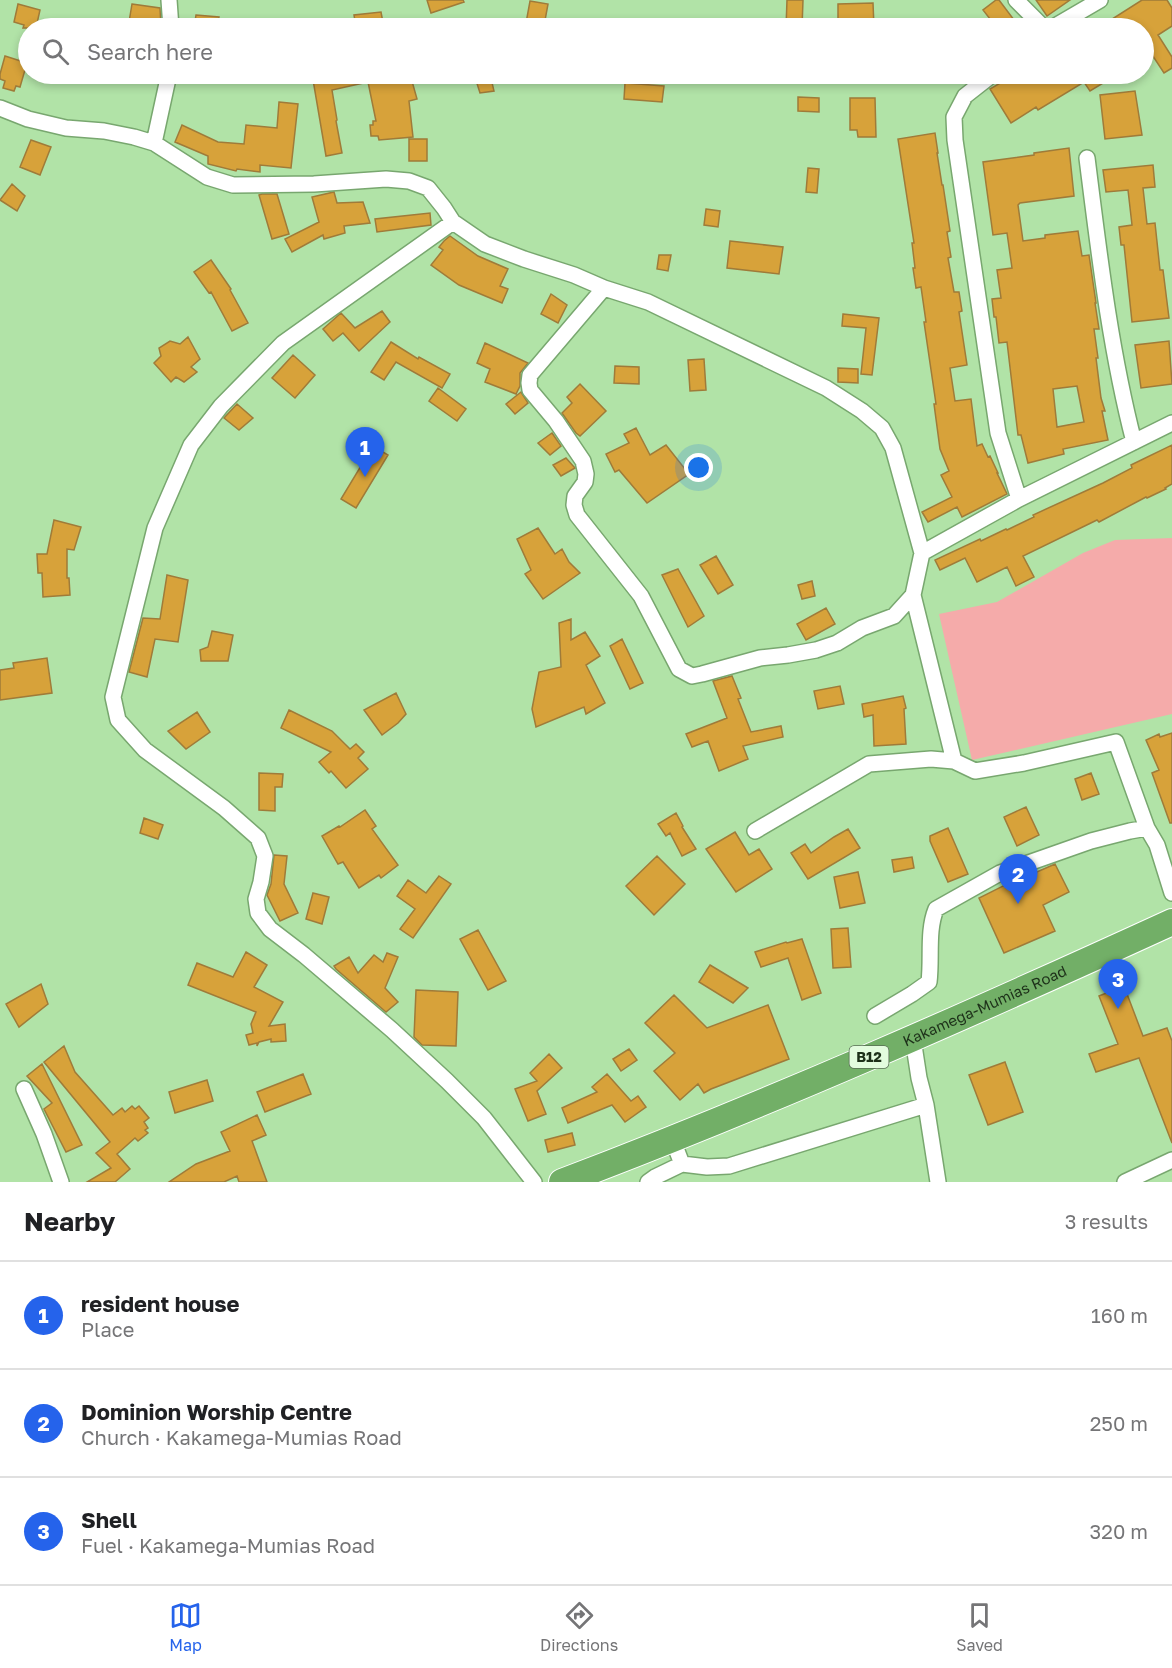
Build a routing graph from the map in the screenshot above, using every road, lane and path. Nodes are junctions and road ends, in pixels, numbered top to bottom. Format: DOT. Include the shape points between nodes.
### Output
graph roads {
  1 [pos="169,0"];
  2 [pos="1016,0"];
  3 [pos="1100,0"];
  4 [pos="170,18"];
  5 [pos="1034,18"];
  6 [pos="1069,18"];
  7 [pos="167,84"];
  8 [pos="980,84"];
  9 [pos="0,108"];
  10 [pos="154,143"];
  11 [pos="1087,158"];
  12 [pos="453,222"];
  13 [pos="604,288"];
  14 [pos="1172,423"];
  15 [pos="1134,442"];
  16 [pos="1019,499"];
  17 [pos="922,553"];
  18 [pos="913,595"];
  19 [pos="954,761"];
  20 [pos="1146,828"];
  21 [pos="755,831"];
  22 [pos="1172,892"];
  23 [pos="1172,922"];
  24 [pos="875,1016"];
  25 [pos="913,1039"];
  26 [pos="24,1089"];
  27 [pos="926,1105"];
  28 [pos="672,1138"];
  29 [pos="1172,1160"];
  30 [pos="682,1164"];
  31 [pos="61,1182"];
  32 [pos="534,1182"];
  33 [pos="562,1182"];
  34 [pos="648,1182"];
  35 [pos="938,1182"];
  36 [pos="1125,1182"];
  1 -- 4 [label="street"];
  2 -- 5 [label="street"];
  3 -- 6 [label="street"];
  7 -- 10 [label="street"];
  8 -- 16 [label="street" via="965,96 954,117 955,140 998,433"];
  9 -- 10 [label="street" via="66,129 134,136"];
  10 -- 12 [label="street" via="207,177 233,185 410,181 428,188"];
  11 -- 15 [label="street" via="1102,279"];
  12 -- 13 [label="street" via="485,244"];
  12 -- 32 [label="street" via="283,343 221,406 191,445 156,528 113,697 118,720 144,750 258,838 265,856 256,899 258,913 270,929 331,977 447,1081 484,1118"];
  13 -- 17 [label="street" via="648,302 826,388 862,411 882,428 893,448"];
  13 -- 18 [label="street" via="530,375 530,390 583,461 586,474 575,496 577,515 641,596 679,669 692,676 760,658 826,647 894,616"];
  14 -- 15 [label="street"];
  15 -- 16 [label="street"];
  16 -- 17 [label="street"];
  17 -- 18 [label="street"];
  18 -- 19 [label="street"];
  19 -- 20 [label="street" via="975,771 1116,742"];
  19 -- 21 [label="street" via="869,764"];
  20 -- 22 [label="street" via="1157,844"];
  20 -- 24 [label="street" via="1090,841 1000,873 936,909 931,921 929,982"];
  23 -- 25 [label="highway, Kakamega-Mumias Road / B12"];
  25 -- 27 [label="street"];
  25 -- 28 [label="highway, Kakamega-Mumias Road / B12"];
  26 -- 31 [label="street"];
  27 -- 30 [label="street" via="729,1166"];
  27 -- 35 [label="street"];
  28 -- 30 [label="street"];
  28 -- 33 [label="highway, Kakamega-Mumias Road / B12"];
  29 -- 36 [label="street"];
  30 -- 34 [label="street"];
}
